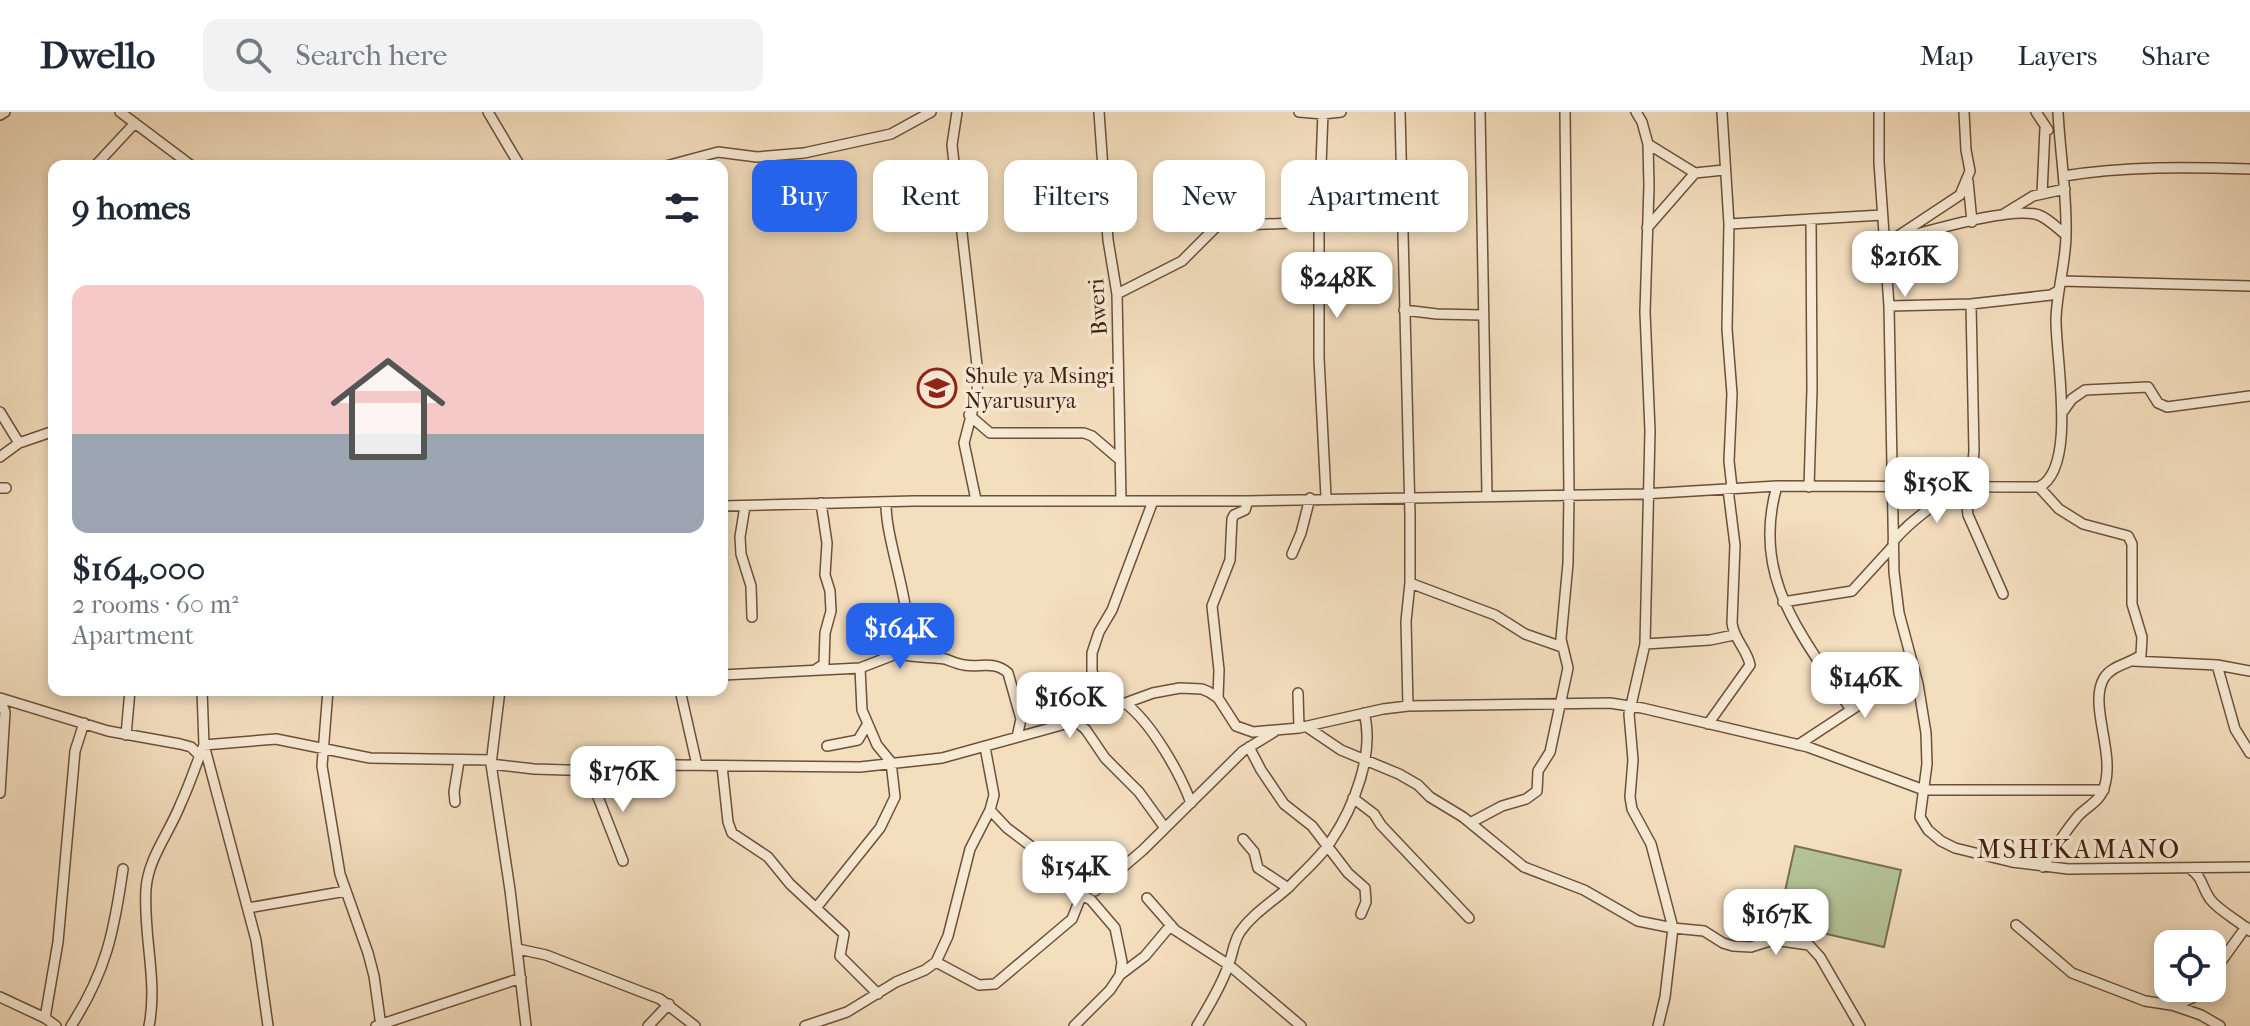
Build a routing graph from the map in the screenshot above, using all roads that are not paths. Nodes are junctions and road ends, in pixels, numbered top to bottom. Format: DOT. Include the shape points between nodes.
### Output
graph roads {
  1 [pos="120,112"];
  2 [pos="488,112"];
  3 [pos="931,112"];
  4 [pos="1099,112"];
  5 [pos="1299,112"];
  6 [pos="1341,112"];
  7 [pos="1386,112"];
  8 [pos="1480,112"];
  9 [pos="1565,112"];
  10 [pos="1636,112"];
  11 [pos="1722,112"];
  12 [pos="1879,112"];
  13 [pos="1964,112"];
  14 [pos="2036,112"];
  15 [pos="2058,112"];
  16 [pos="959,113"];
  17 [pos="1323,113"];
  18 [pos="1400,113"];
  19 [pos="1644,117"];
  20 [pos="135,123"];
  21 [pos="2045,128"];
  22 [pos="2060,140"];
  23 [pos="1648,144"];
  24 [pos="101,160"];
  25 [pos="184,160"];
  26 [pos="516,160"];
  27 [pos="688,160"];
  28 [pos="1321,160"];
  29 [pos="2250,169"];
  30 [pos="1724,170"];
  31 [pos="1695,173"];
  32 [pos="1968,176"];
  33 [pos="2064,176"];
  34 [pos="2065,189"];
  35 [pos="2042,194"];
  36 [pos="1882,215"];
  37 [pos="2002,215"];
  38 [pos="1811,219"];
  39 [pos="1972,222"];
  40 [pos="1281,223"];
  41 [pos="1729,224"];
  42 [pos="1647,228"];
  43 [pos="1319,232"];
  44 [pos="2066,235"];
  45 [pos="1888,241"];
  46 [pos="2060,286"];
  47 [pos="2239,286"];
  48 [pos="2250,286"];
  49 [pos="2250,292"];
  50 [pos="1117,294"];
  51 [pos="1971,304"];
  52 [pos="1889,306"];
  53 [pos="1404,310"];
  54 [pos="1483,315"];
  55 [pos="2250,396"];
  56 [pos="0,412"];
  57 [pos="2062,413"];
  58 [pos="969,415"];
  59 [pos="48,433"];
  60 [pos="19,443"];
  61 [pos="0,457"];
  62 [pos="1120,460"];
  63 [pos="1777,486"];
  64 [pos="1892,486"];
  65 [pos="1960,486"];
  66 [pos="1809,487"];
  67 [pos="2039,487"];
  68 [pos="1730,489"];
  69 [pos="1569,494"];
  70 [pos="1647,494"];
  71 [pos="1487,495"];
  72 [pos="1409,496"];
  73 [pos="1326,497"];
  74 [pos="1310,498"];
  75 [pos="976,500"];
  76 [pos="1121,500"];
  77 [pos="1153,501"];
  78 [pos="1248,501"];
  79 [pos="886,502"];
  80 [pos="821,503"];
  81 [pos="728,506"];
  82 [pos="745,506"];
  83 [pos="1893,544"];
  84 [pos="1292,554"];
  85 [pos="1410,583"];
  86 [pos="2003,594"];
  87 [pos="1783,602"];
  88 [pos="752,617"];
  89 [pos="1734,635"];
  90 [pos="1645,644"];
  91 [pos="1562,647"];
  92 [pos="899,654"];
  93 [pos="2133,661"];
  94 [pos="1913,665"];
  95 [pos="2217,665"];
  96 [pos="860,668"];
  97 [pos="815,670"];
  98 [pos="2250,671"];
  99 [pos="728,675"];
  100 [pos="1298,693"];
  101 [pos="129,696"];
  102 [pos="202,696"];
  103 [pos="327,696"];
  104 [pos="499,696"];
  105 [pos="681,696"];
  106 [pos="1218,698"];
  107 [pos="0,699"];
  108 [pos="1125,703"];
  109 [pos="1560,703"];
  110 [pos="1631,705"];
  111 [pos="1408,706"];
  112 [pos="1106,710"];
  113 [pos="1851,710"];
  114 [pos="1364,713"];
  115 [pos="1076,721"];
  116 [pos="84,723"];
  117 [pos="1708,724"];
  118 [pos="867,725"];
  119 [pos="1303,728"];
  120 [pos="1274,732"];
  121 [pos="126,735"];
  122 [pos="1017,737"];
  123 [pos="204,745"];
  124 [pos="1798,745"];
  125 [pos="827,746"];
  126 [pos="985,747"];
  127 [pos="1249,747"];
  128 [pos="322,749"];
  129 [pos="2250,753"];
  130 [pos="200,756"];
  131 [pos="1365,760"];
  132 [pos="459,761"];
  133 [pos="491,762"];
  134 [pos="891,762"];
  135 [pos="697,765"];
  136 [pos="722,766"];
  137 [pos="598,771"];
  138 [pos="1924,790"];
  139 [pos="2104,790"];
  140 [pos="0,793"];
  141 [pos="1353,798"];
  142 [pos="455,802"];
  143 [pos="1191,803"];
  144 [pos="990,810"];
  145 [pos="1470,823"];
  146 [pos="1165,828"];
  147 [pos="1243,839"];
  148 [pos="1328,845"];
  149 [pos="623,861"];
  150 [pos="2043,867"];
  151 [pos="2250,867"];
  152 [pos="2189,868"];
  153 [pos="123,869"];
  154 [pos="1288,888"];
  155 [pos="346,891"];
  156 [pos="1095,891"];
  157 [pos="1082,894"];
  158 [pos="1147,898"];
  159 [pos="248,908"];
  160 [pos="816,908"];
  161 [pos="1361,914"];
  162 [pos="1469,918"];
  163 [pos="1171,925"];
  164 [pos="2016,925"];
  165 [pos="1673,928"];
  166 [pos="2248,929"];
  167 [pos="518,949"];
  168 [pos="2226,956"];
  169 [pos="936,962"];
  170 [pos="1229,965"];
  171 [pos="1120,975"];
  172 [pos="521,978"];
  173 [pos="878,994"];
  174 [pos="0,997"];
  175 [pos="2180,1002"];
  176 [pos="669,1004"];
  177 [pos="2171,1005"];
  178 [pos="45,1018"];
  179 [pos="379,1025"];
  180 [pos="56,1026"];
  181 [pos="71,1026"];
  182 [pos="149,1026"];
  183 [pos="268,1026"];
  184 [pos="526,1026"];
  185 [pos="648,1026"];
  186 [pos="695,1026"];
  187 [pos="805,1026"];
  188 [pos="1074,1026"];
  189 [pos="1197,1026"];
  190 [pos="1301,1026"];
  191 [pos="1658,1026"];
  192 [pos="1860,1026"];
  193 [pos="2220,1026"];
  1 -- 20 [label="street"];
  2 -- 26 [label="street"];
  3 -- 27 [label="street" via="891,134 804,153 757,157 718,152"];
  4 -- 50 [label="street, Bweri"];
  5 -- 17 [label="street"];
  6 -- 17 [label="street"];
  7 -- 18 [label="street"];
  8 -- 54 [label="street"];
  9 -- 69 [label="street"];
  10 -- 19 [label="street"];
  11 -- 30 [label="street"];
  12 -- 36 [label="street"];
  13 -- 32 [label="street"];
  14 -- 21 [label="street"];
  15 -- 22 [label="street"];
  16 -- 58 [label="street" via="952,145 978,374"];
  17 -- 28 [label="street"];
  18 -- 53 [label="street"];
  19 -- 23 [label="street"];
  20 -- 24 [label="street"];
  20 -- 25 [label="street"];
  21 -- 22 [label="street"];
  21 -- 35 [label="street"];
  22 -- 33 [label="street"];
  23 -- 31 [label="street"];
  23 -- 42 [label="street"];
  29 -- 33 [label="street"];
  30 -- 31 [label="street"];
  30 -- 41 [label="street"];
  31 -- 42 [label="street"];
  32 -- 39 [label="street"];
  32 -- 45 [label="street" via="1960,195"];
  33 -- 34 [label="street"];
  34 -- 35 [label="street"];
  34 -- 44 [label="street"];
  35 -- 37 [label="street"];
  36 -- 38 [label="street"];
  36 -- 45 [label="street"];
  37 -- 39 [label="street"];
  37 -- 44 [label="street" via="2034,214"];
  38 -- 41 [label="street"];
  38 -- 66 [label="street"];
  39 -- 45 [label="street"];
  40 -- 50 [label="street" via="1217,226 1182,261"];
  41 -- 68 [label="street"];
  42 -- 70 [label="street"];
  43 -- 73 [label="street"];
  44 -- 46 [label="street"];
  45 -- 52 [label="street"];
  46 -- 47 [label="street"];
  46 -- 51 [label="street" via="2051,295"];
  46 -- 57 [label="street" via="2056,332"];
  47 -- 48 [label="street"];
  47 -- 49 [label="street"];
  50 -- 62 [label="street, Bweri"];
  51 -- 52 [label="street"];
  51 -- 65 [label="street" via="1974,451"];
  52 -- 64 [label="street"];
  53 -- 54 [label="street"];
  53 -- 72 [label="street"];
  54 -- 71 [label="street"];
  55 -- 57 [label="street" via="2167,407 2148,387 2092,389 2079,393"];
  56 -- 60 [label="street"];
  57 -- 67 [label="street" via="2055,469"];
  58 -- 62 [label="street" via="990,433 1084,433"];
  58 -- 75 [label="street" via="964,443"];
  59 -- 60 [label="street"];
  60 -- 61 [label="street"];
  62 -- 76 [label="street, Bweri"];
  63 -- 66 [label="street"];
  63 -- 68 [label="street"];
  63 -- 87 [label="street" via="1772,540"];
  64 -- 65 [label="street"];
  64 -- 66 [label="street"];
  64 -- 83 [label="street"];
  65 -- 67 [label="street"];
  65 -- 83 [label="street" via="1906,527"];
  65 -- 86 [label="street"];
  67 -- 93 [label="street" via="2083,524 2128,536 2132,604 2143,644"];
  68 -- 70 [label="street"];
  68 -- 89 [label="street"];
  69 -- 70 [label="street"];
  69 -- 71 [label="street"];
  69 -- 91 [label="street"];
  70 -- 90 [label="street"];
  71 -- 72 [label="street"];
  72 -- 73 [label="street"];
  72 -- 85 [label="street"];
  73 -- 74 [label="street"];
  74 -- 78 [label="street"];
  74 -- 84 [label="street"];
  75 -- 76 [label="street"];
  75 -- 79 [label="street"];
  76 -- 77 [label="street"];
  77 -- 78 [label="street"];
  77 -- 112 [label="street" via="1092,653 1092,671"];
  78 -- 106 [label="street" via="1232,519 1230,560 1212,606"];
  79 -- 80 [label="street"];
  79 -- 92 [label="street" via="907,620 906,649"];
  80 -- 82 [label="street"];
  80 -- 97 [label="street" via="831,614 824,664"];
  81 -- 82 [label="street"];
  82 -- 88 [label="street" via="741,545"];
  83 -- 87 [label="street" via="1852,591"];
  83 -- 94 [label="street" via="1899,613"];
  85 -- 91 [label="street"];
  85 -- 111 [label="street"];
  87 -- 113 [label="street"];
  89 -- 90 [label="street"];
  89 -- 117 [label="street" via="1750,665"];
  90 -- 110 [label="street"];
  91 -- 109 [label="street" via="1568,668"];
  92 -- 96 [label="street"];
  92 -- 122 [label="street" via="1004,669 1021,719"];
  93 -- 95 [label="street"];
  93 -- 139 [label="street" via="2103,681 2101,720 2108,764"];
  94 -- 113 [label="street"];
  94 -- 138 [label="street" via="1926,733"];
  95 -- 98 [label="street"];
  95 -- 129 [label="street" via="2235,729"];
  96 -- 97 [label="street"];
  96 -- 118 [label="street"];
  97 -- 99 [label="street"];
  100 -- 119 [label="street"];
  101 -- 121 [label="street"];
  102 -- 123 [label="street"];
  103 -- 128 [label="street"];
  104 -- 133 [label="street"];
  105 -- 135 [label="street"];
  106 -- 108 [label="street" via="1202,689 1180,688"];
  106 -- 120 [label="street" via="1242,729"];
  107 -- 116 [label="street"];
  107 -- 140 [label="street" via="5,712"];
  108 -- 112 [label="street"];
  108 -- 143 [label="street" via="1157,741"];
  109 -- 110 [label="street"];
  109 -- 111 [label="street"];
  109 -- 145 [label="street" via="1550,752 1538,771 1537,791"];
  110 -- 117 [label="street"];
  110 -- 165 [label="street" via="1630,801 1651,844"];
  111 -- 114 [label="street"];
  112 -- 115 [label="street"];
  113 -- 124 [label="street"];
  114 -- 119 [label="street"];
  114 -- 131 [label="street"];
  115 -- 122 [label="street"];
  115 -- 146 [label="street"];
  116 -- 121 [label="street"];
  116 -- 178 [label="street" via="75,751 58,942"];
  117 -- 124 [label="street"];
  118 -- 125 [label="street" via="858,740"];
  118 -- 134 [label="street"];
  119 -- 120 [label="street"];
  119 -- 131 [label="street"];
  120 -- 127 [label="street"];
  121 -- 130 [label="street" via="191,747"];
  122 -- 126 [label="street"];
  123 -- 128 [label="street" via="276,739"];
  123 -- 130 [label="street"];
  123 -- 159 [label="street"];
  124 -- 138 [label="street"];
  126 -- 134 [label="street" via="942,758"];
  126 -- 144 [label="street" via="994,784"];
  127 -- 143 [label="street"];
  127 -- 148 [label="street" via="1284,804"];
  128 -- 132 [label="street" via="370,758"];
  128 -- 155 [label="street"];
  130 -- 182 [label="street" via="151,865 146,888 153,1005"];
  131 -- 141 [label="street"];
  131 -- 145 [label="street" via="1399,774"];
  132 -- 133 [label="street"];
  132 -- 142 [label="street"];
  133 -- 137 [label="street"];
  133 -- 167 [label="street"];
  134 -- 136 [label="street" via="860,767"];
  134 -- 160 [label="street" via="896,790 892,808"];
  135 -- 136 [label="street"];
  135 -- 137 [label="street"];
  136 -- 160 [label="street" via="732,833 768,857"];
  137 -- 149 [label="street" via="598,797"];
  138 -- 139 [label="street"];
  138 -- 150 [label="street" via="1920,817 1941,841"];
  139 -- 150 [label="street" via="2076,818"];
  141 -- 148 [label="street"];
  141 -- 162 [label="street"];
  143 -- 146 [label="street"];
  144 -- 157 [label="street" via="1048,859 1068,887"];
  144 -- 169 [label="street" via="970,849"];
  145 -- 165 [label="street" via="1524,867 1584,890 1638,921"];
  146 -- 156 [label="street"];
  147 -- 154 [label="street" via="1258,868"];
  148 -- 154 [label="street"];
  148 -- 161 [label="street" via="1366,889"];
  150 -- 152 [label="street"];
  151 -- 152 [label="street"];
  152 -- 166 [label="street" via="2201,877 2213,903"];
  153 -- 181 [label="street" via="109,951"];
  154 -- 170 [label="street" via="1242,929"];
  155 -- 159 [label="street"];
  155 -- 179 [label="street" via="374,976"];
  157 -- 169 [label="street" via="1072,919 995,984 984,987"];
  157 -- 171 [label="street" via="1113,924"];
  158 -- 163 [label="street"];
  159 -- 183 [label="street"];
  160 -- 173 [label="street" via="844,934 842,959"];
  163 -- 170 [label="street"];
  163 -- 171 [label="street"];
  164 -- 177 [label="street" via="2072,973 2145,1001"];
  165 -- 191 [label="street"];
  165 -- 192 [label="street" via="1704,931 1733,946 1773,940 1809,945"];
  166 -- 168 [label="street"];
  167 -- 172 [label="street"];
  167 -- 176 [label="street"];
  169 -- 173 [label="street"];
  170 -- 189 [label="street"];
  170 -- 190 [label="street"];
  171 -- 188 [label="street"];
  172 -- 179 [label="street"];
  172 -- 184 [label="street"];
  173 -- 187 [label="street" via="847,1012"];
  174 -- 178 [label="street"];
  175 -- 177 [label="street"];
  176 -- 185 [label="street"];
  176 -- 186 [label="street"];
  177 -- 193 [label="street"];
  178 -- 180 [label="street"];
}
